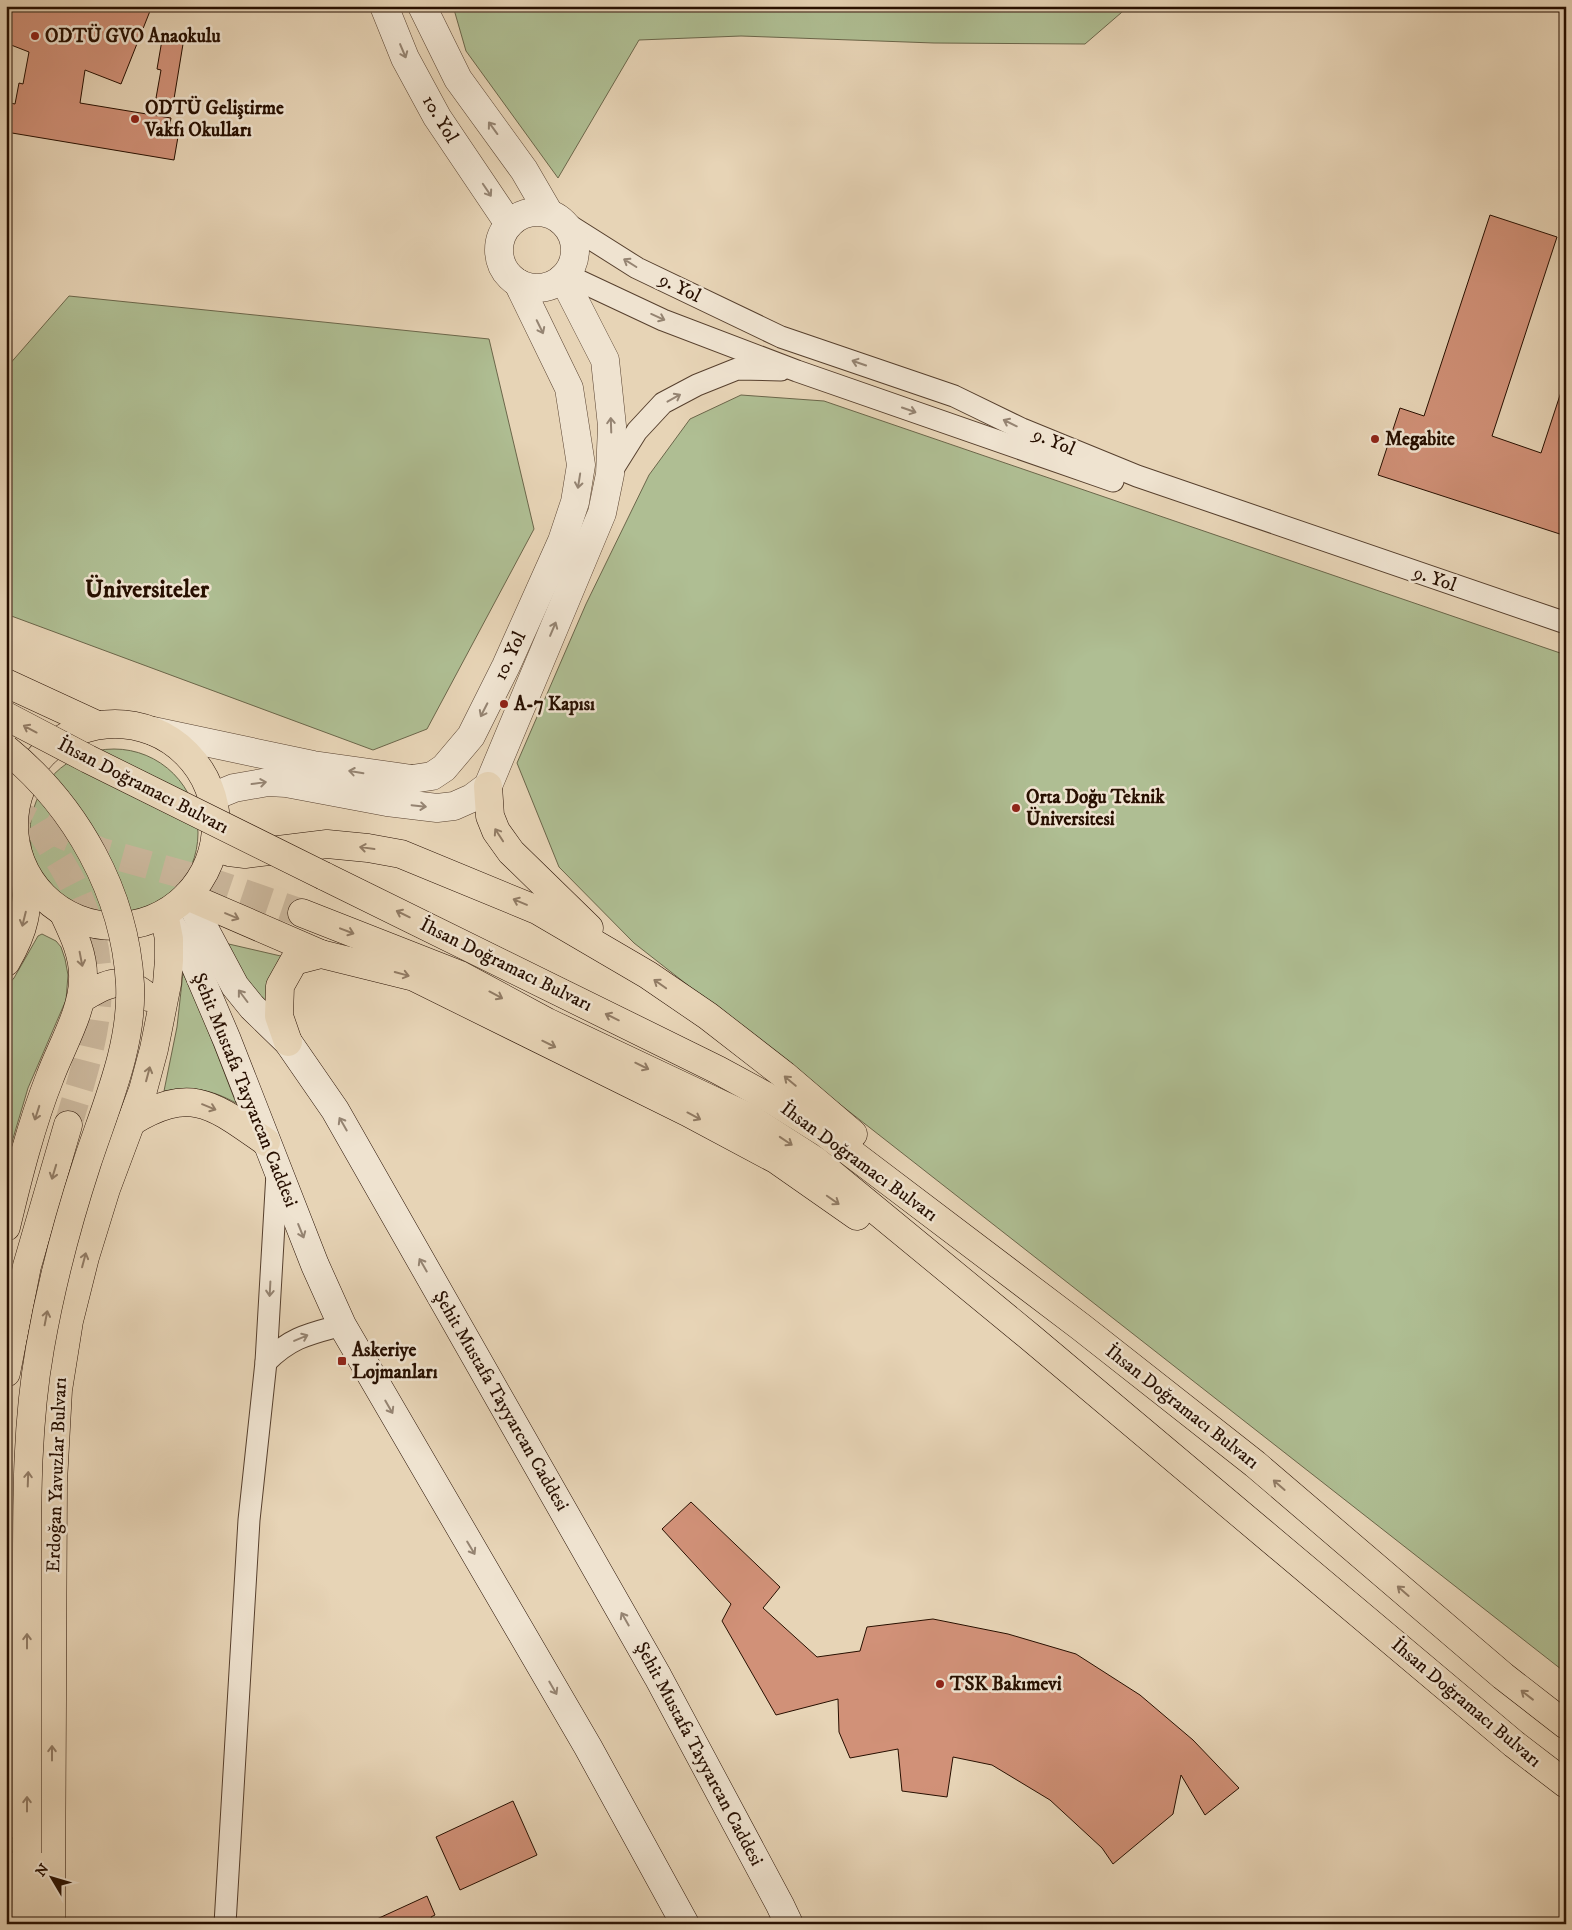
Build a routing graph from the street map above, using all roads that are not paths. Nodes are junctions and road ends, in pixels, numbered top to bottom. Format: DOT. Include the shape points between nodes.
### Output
graph roads {
  1 [pos="384,6"];
  2 [pos="422,6"];
  3 [pos="555,216"];
  4 [pos="509,224"];
  5 [pos="565,276"];
  6 [pos="518,283"];
  7 [pos="797,371"];
  8 [pos="610,474"];
  9 [pos="1566,623"];
  10 [pos="1566,634"];
  11 [pos="506,666"];
  12 [pos="534,674"];
  13 [pos="6,683"];
  14 [pos="6,716"];
  15 [pos="97,725"];
  16 [pos="153,731"];
  17 [pos="470,736"];
  18 [pos="505,746"];
  19 [pos="6,749"];
  20 [pos="47,750"];
  21 [pos="6,757"];
  22 [pos="488,786"];
  23 [pos="212,797"];
  24 [pos="214,847"];
  25 [pos="15,867"];
  26 [pos="187,896"];
  27 [pos="64,914"];
  28 [pos="164,914"];
  29 [pos="302,914"];
  30 [pos="321,954"];
  31 [pos="618,957"];
  32 [pos="6,962"];
  33 [pos="81,999"];
  34 [pos="162,1010"];
  35 [pos="288,1042"];
  36 [pos="131,1122"];
  37 [pos="68,1125"];
  38 [pos="266,1142"];
  39 [pos="277,1171"];
  40 [pos="6,1228"];
  41 [pos="342,1325"];
  42 [pos="1081,1327"];
  43 [pos="1030,1337"];
  44 [pos="266,1362"];
  45 [pos="6,1373"];
  46 [pos="1566,1725"];
  47 [pos="1566,1784"];
  48 [pos="26,1924"];
  49 [pos="51,1924"];
  50 [pos="225,1924"];
  51 [pos="685,1924"];
  52 [pos="789,1924"];
  1 -- 4 [label="street, 10. Yol, one-way" via="405,58 437,117"];
  3 -- 2 [label="street, 10. Yol, one-way" via="458,79"];
  3 -- 4 [label="street" via="538,211 518,217"];
  3 -- 5 [label="street, 10. Yol" via="570,229 575,240 573,264"];
  9 -- 3 [label="street, 9. Yol, one-way" via="1136,476 1022,429 954,396 781,337 637,268"];
  4 -- 6 [label="street, 10. Yol" via="499,247 500,257 503,267"];
  5 -- 6 [label="street" via="542,288"];
  5 -- 7 [label="street, 9. Yol, one-way" via="663,320"];
  8 -- 5 [label="street, 10. Yol, one-way" via="612,426 605,360"];
  6 -- 11 [label="street, 10. Yol, one-way" via="569,388 581,465 575,502 562,540"];
  8 -- 7 [label="street, 9. Yol, one-way" via="637,431 664,404 697,385 737,369"];
  7 -- 10 [label="street, 9. Yol, one-way"];
  12 -- 8 [label="street, 10. Yol, one-way" via="602,513"];
  11 -- 12 [label="street"];
  11 -- 17 [label="street, 10. Yol, one-way"];
  12 -- 18 [label="street, 10. Yol"];
  13 -- 15 [label="main road"];
  42 -- 14 [label="main road, İhsan Doğramacı Bulvarı, one-way, bridge" via="825,1133 764,1095"];
  15 -- 16 [label="main road" via="125,724"];
  15 -- 20 [label="main road" via="70,734"];
  17 -- 16 [label="street, 10. Yol, one-way" via="444,768 432,776 412,779 313,765"];
  16 -- 23 [label="main road" via="190,757"];
  17 -- 18 [label="street"];
  18 -- 22 [label="street, 10. Yol"];
  48 -- 19 [label="main road, one-way, bridge" via="27,1497 31,1407 54,1274 122,1052 130,984 128,958 119,922 92,852 48,789"];
  20 -- 21 [label="main road, İhsan Doğramacı Bulvarı" via="22,757"];
  20 -- 25 [label="main road" via="34,764 17,798 13,817"];
  23 -- 22 [label="street, one-way" via="234,788 268,782 437,808 454,806"];
  31 -- 22 [label="main road, one-way" via="511,852 490,816"];
  23 -- 24 [label="main road" via="216,822"];
  24 -- 26 [label="main road" via="208,865"];
  31 -- 24 [label="main road, one-way" via="537,910 401,854 327,844 245,854"];
  25 -- 27 [label="main road"];
  25 -- 32 [label="main road, one-way" via="28,898 25,919"];
  26 -- 28 [label="main road"];
  26 -- 30 [label="main road, one-way"];
  35 -- 26 [label="street, Şehit Mustafa Tayyarcan Caddesi, one-way" via="235,986"];
  27 -- 28 [label="main road" via="85,923 109,926 136,924"];
  27 -- 33 [label="main road, one-way" via="75,936 82,962"];
  28 -- 34 [label="main road, Erdoğan Yavuzlar Bulvarı" via="169,960"];
  28 -- 38 [label="street, Şehit Mustafa Tayyarcan Caddesi" via="192,958"];
  29 -- 43 [label="main road, İhsan Doğramacı Bulvarı, one-way" via="460,975 547,1022 748,1117 816,1161"];
  30 -- 35 [label="main road" via="294,961 280,986 279,1016"];
  30 -- 43 [label="main road, one-way" via="414,977 769,1156"];
  42 -- 31 [label="main road, one-way" via="784,1075 708,1016"];
  33 -- 34 [label="main road" via="115,982 125,983 137,988"];
  33 -- 40 [label="main road, one-way" via="38,1110"];
  36 -- 34 [label="main road, Erdoğan Yavuzlar Bulvarı, one-way" via="147,1077"];
  52 -- 35 [label="street, Şehit Mustafa Tayyarcan Caddesi, one-way" via="648,1660 335,1110"];
  36 -- 38 [label="main road, one-way" via="160,1106 189,1102 206,1105 222,1113"];
  49 -- 36 [label="main road, Erdoğan Yavuzlar Bulvarı, one-way" via="52,1482 58,1390 82,1266"];
  37 -- 45 [label="main road, one-way" via="27,1266"];
  38 -- 39 [label="street, Şehit Mustafa Tayyarcan Caddesi"];
  39 -- 41 [label="street, Şehit Mustafa Tayyarcan Caddesi, one-way"];
  39 -- 44 [label="street, one-way"];
  44 -- 41 [label="street, one-way" via="280,1348 302,1336"];
  41 -- 51 [label="street, Şehit Mustafa Tayyarcan Caddesi, one-way" via="588,1747"];
  46 -- 42 [label="main road, İhsan Doğramacı Bulvarı, one-way" via="1503,1676 1254,1464"];
  43 -- 47 [label="main road, İhsan Doğramacı Bulvarı" via="1514,1744"];
  44 -- 50 [label="street" via="249,1520"];
}
